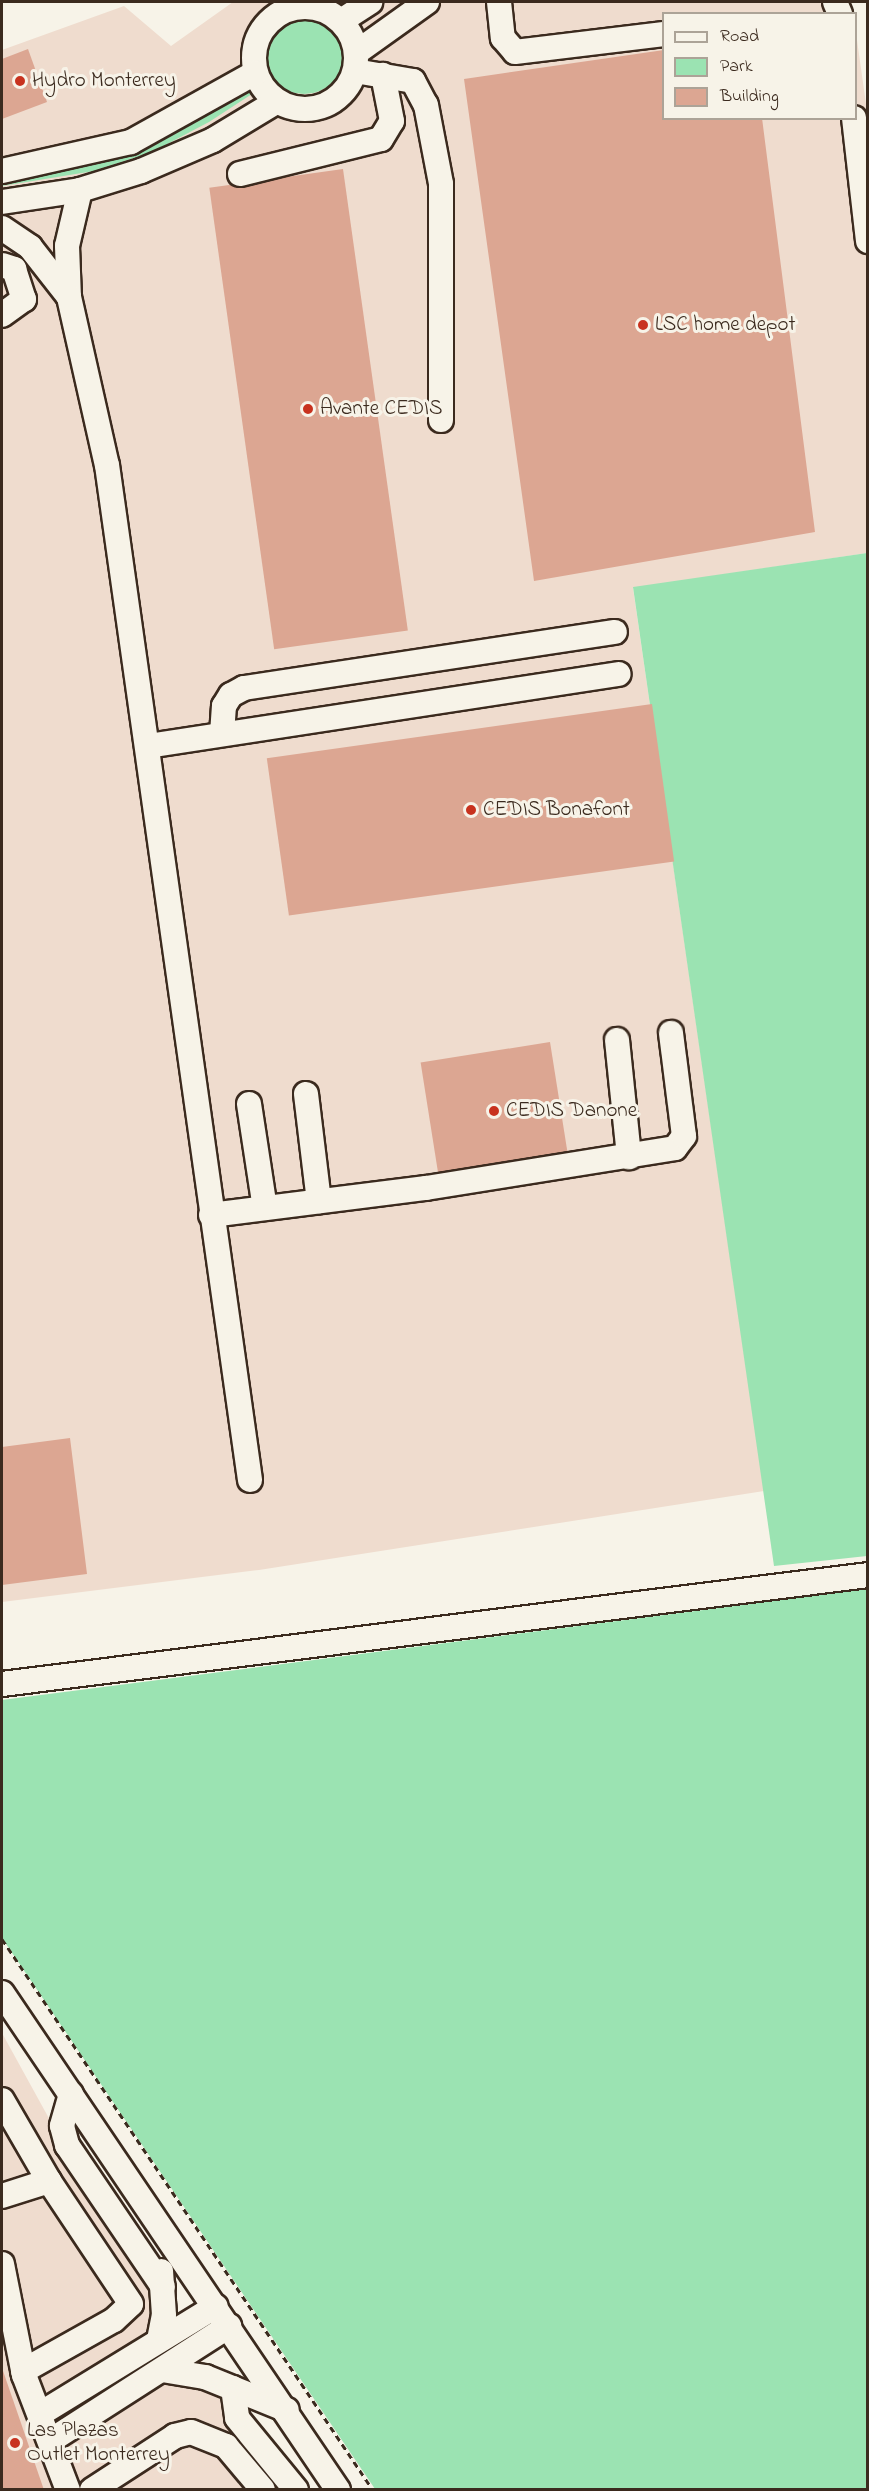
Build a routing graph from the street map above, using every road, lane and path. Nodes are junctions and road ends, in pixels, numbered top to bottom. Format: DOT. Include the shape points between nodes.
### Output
graph roads {
  1 [pos="370,2"];
  2 [pos="427,2"];
  3 [pos="499,2"];
  4 [pos="341,21"];
  5 [pos="662,34"];
  6 [pos="356,62"];
  7 [pos="255,73"];
  8 [pos="384,75"];
  9 [pos="276,102"];
  10 [pos="854,120"];
  11 [pos="2,171"];
  12 [pos="240,174"];
  13 [pos="80,190"];
  14 [pos="2,202"];
  15 [pos="2,228"];
  16 [pos="867,241"];
  17 [pos="2,265"];
  18 [pos="69,297"];
  19 [pos="2,315"];
  20 [pos="441,420"];
  21 [pos="615,632"];
  22 [pos="619,674"];
  23 [pos="222,734"];
  24 [pos="148,746"];
  25 [pos="670,1033"];
  26 [pos="617,1040"];
  27 [pos="306,1094"];
  28 [pos="249,1104"];
  29 [pos="628,1157"];
  30 [pos="319,1201"];
  31 [pos="265,1208"];
  32 [pos="211,1215"];
  33 [pos="250,1480"];
  34 [pos="867,1575"];
  35 [pos="2,1684"];
  36 [pos="2,1939"];
  37 [pos="2,1993"];
  38 [pos="71,2094"];
  39 [pos="2,2100"];
  40 [pos="49,2181"];
  41 [pos="2,2196"];
  42 [pos="152,2210"];
  43 [pos="2,2264"];
  44 [pos="163,2287"];
  45 [pos="216,2306"];
  46 [pos="229,2326"];
  47 [pos="159,2340"];
  48 [pos="136,2355"];
  49 [pos="23,2371"];
  50 [pos="155,2374"];
  51 [pos="233,2388"];
  52 [pos="287,2410"];
  53 [pos="40,2414"];
  54 [pos="50,2441"];
  55 [pos="68,2490"];
  56 [pos="92,2490"];
  57 [pos="263,2490"];
  58 [pos="296,2490"];
  59 [pos="338,2490"];
  60 [pos="373,2490"];
  1 -- 4 [label="street"];
  2 -- 6 [label="street"];
  3 -- 5 [label="street" via="503,38 515,52"];
  4 -- 6 [label="street"];
  4 -- 7 [label="street" via="310,8 278,14 257,40"];
  6 -- 8 [label="street"];
  6 -- 9 [label="street" via="332,102 304,109"];
  7 -- 9 [label="street"];
  7 -- 11 [label="street" via="131,142"];
  8 -- 12 [label="street" via="392,121 381,139"];
  8 -- 20 [label="street" via="413,81 421,91 436,146"];
  9 -- 13 [label="street" via="177,157"];
  10 -- 16 [label="street"];
  13 -- 14 [label="street"];
  13 -- 18 [label="street" via="67,246"];
  15 -- 18 [label="street" via="30,247"];
  17 -- 19 [label="street" via="14,269 24,299"];
  18 -- 24 [label="street" via="107,465"];
  21 -- 23 [label="street" via="244,688 231,695 224,706"];
  22 -- 23 [label="street"];
  23 -- 24 [label="street"];
  24 -- 32 [label="street"];
  25 -- 29 [label="street" via="682,1143"];
  26 -- 29 [label="street"];
  27 -- 30 [label="street"];
  28 -- 31 [label="street"];
  29 -- 30 [label="street"];
  30 -- 31 [label="street"];
  31 -- 32 [label="street"];
  32 -- 33 [label="street"];
  34 -- 35 [label="street"];
  36 -- 60 [label="path"];
  37 -- 38 [label="street"];
  38 -- 42 [label="street"];
  38 -- 44 [label="street" via="62,2126 67,2145"];
  39 -- 40 [label="street"];
  40 -- 41 [label="street"];
  40 -- 49 [label="street" via="132,2304 114,2320"];
  42 -- 44 [label="street"];
  42 -- 45 [label="street"];
  43 -- 49 [label="street"];
  44 -- 47 [label="street"];
  45 -- 46 [label="street"];
  45 -- 47 [label="street"];
  46 -- 50 [label="street"];
  46 -- 52 [label="street"];
  47 -- 48 [label="street"];
  48 -- 50 [label="street"];
  48 -- 53 [label="street"];
  49 -- 53 [label="street"];
  50 -- 51 [label="street"];
  50 -- 54 [label="street"];
  51 -- 52 [label="street"];
  51 -- 58 [label="street" via="237,2418"];
  52 -- 59 [label="street"];
  53 -- 54 [label="street"];
  54 -- 55 [label="street"];
  56 -- 57 [label="street" via="175,2436 191,2432 226,2446"];
}
